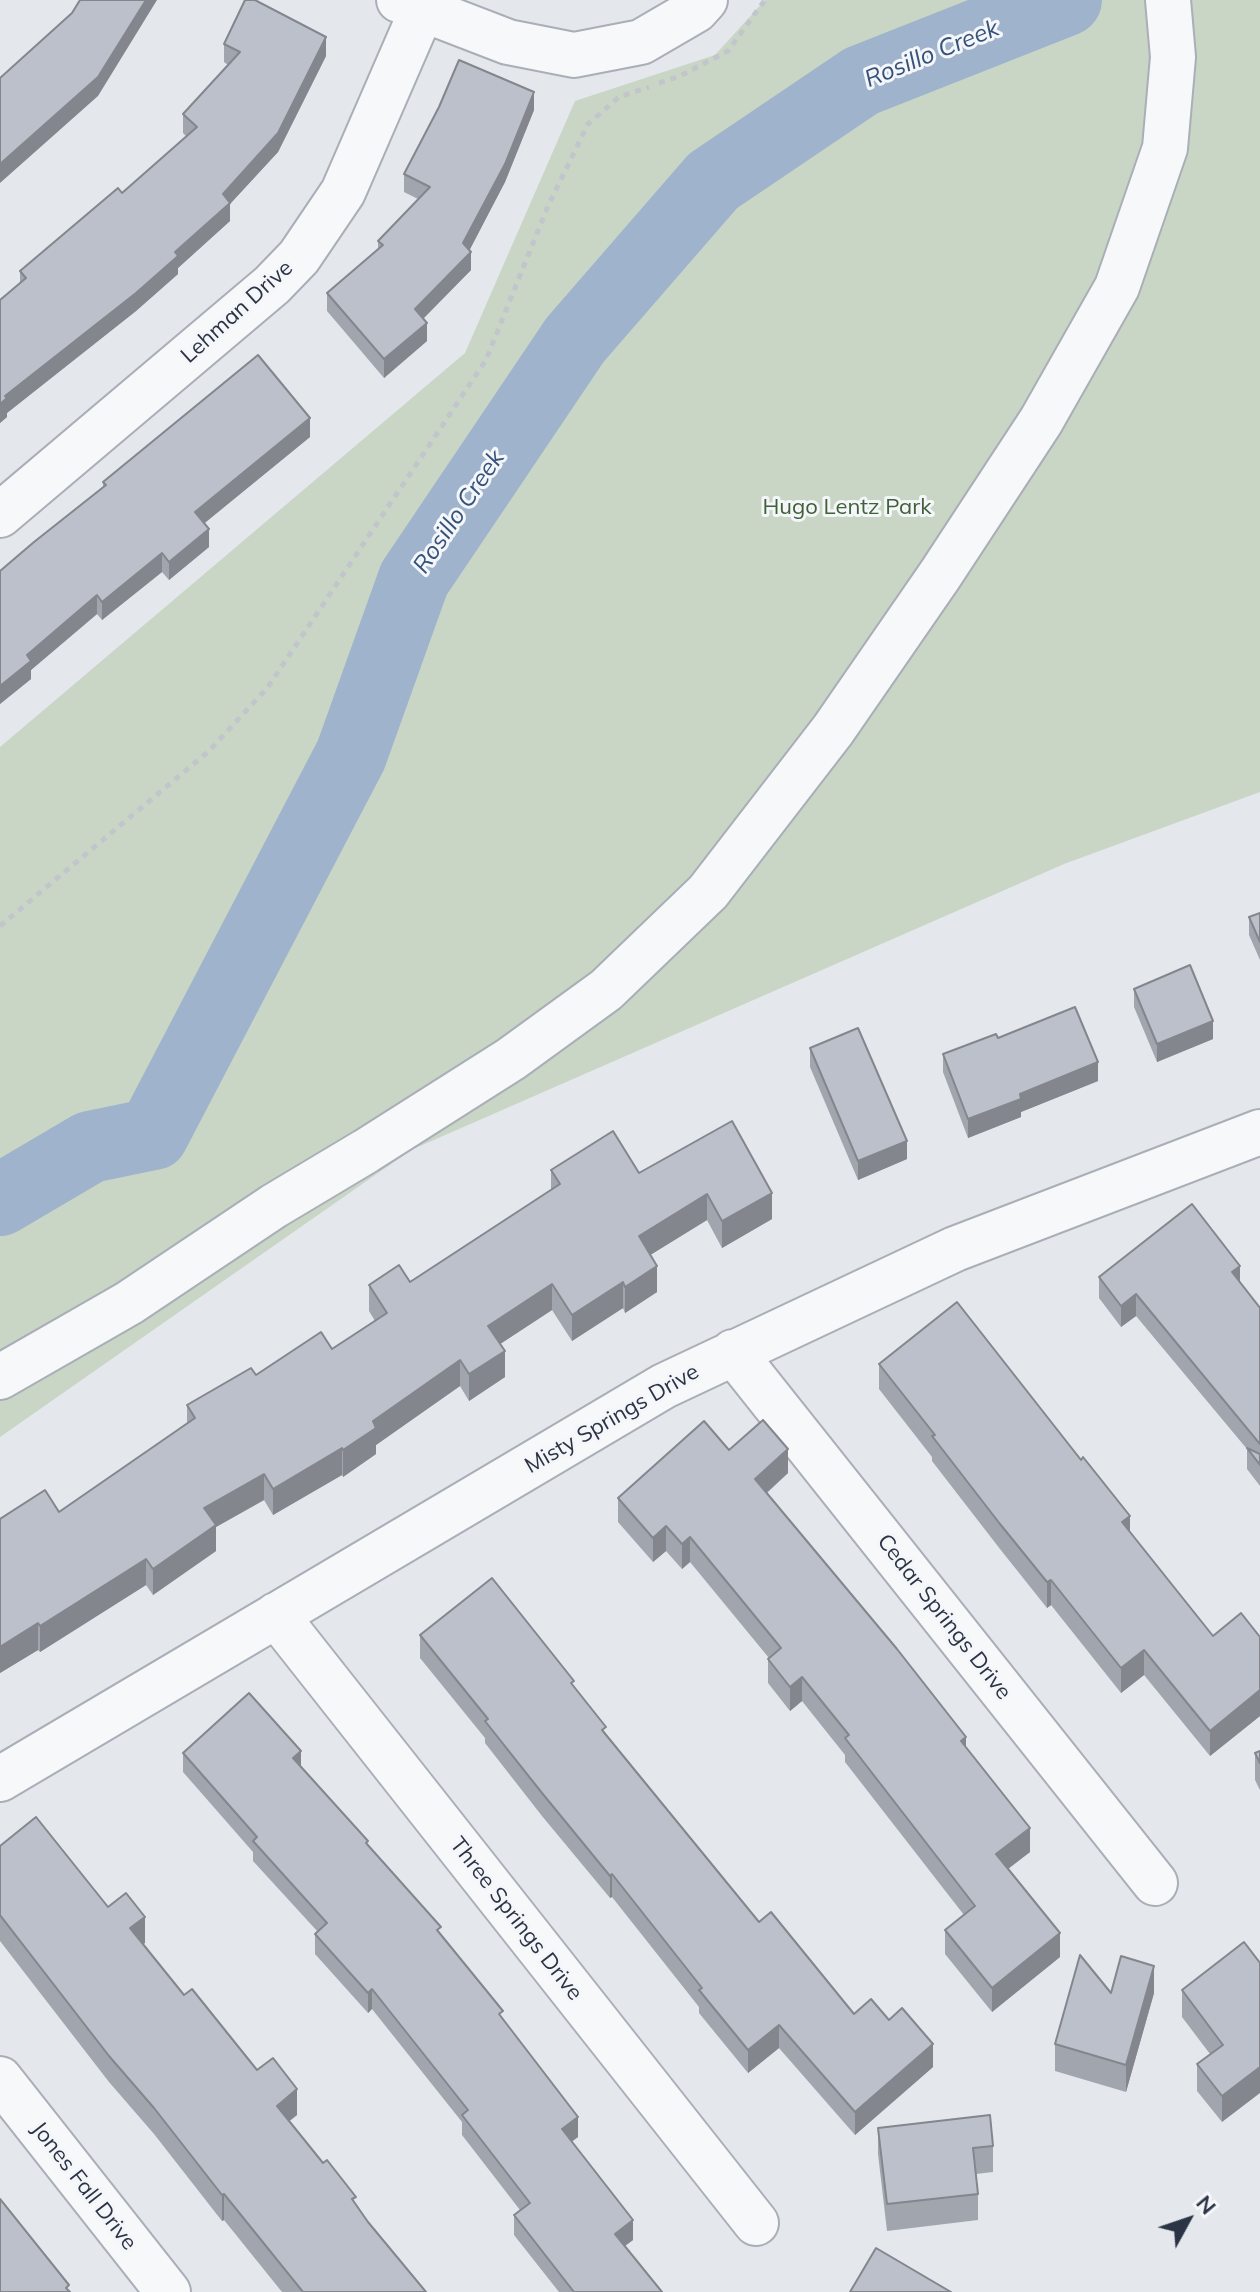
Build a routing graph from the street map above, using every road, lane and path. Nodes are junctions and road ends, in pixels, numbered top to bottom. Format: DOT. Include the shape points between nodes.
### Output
graph roads {
  1 [pos="705,0"];
  2 [pos="765,0"];
  3 [pos="1168,0"];
  4 [pos="411,5"];
  5 [pos="0,515"];
  6 [pos="0,926"];
  7 [pos="1254,1144"];
  8 [pos="733,1352"];
  9 [pos="0,1377"];
  10 [pos="276,1615"];
  11 [pos="0,1779"];
  12 [pos="1155,1883"];
  13 [pos="0,2079"];
  14 [pos="756,2223"];
  15 [pos="168,2292"];
  1 -- 4 [label="street" via="641,42 574,55 508,42"];
  2 -- 6 [label="path" via="728,51 680,76 619,97 588,124 548,206 486,360 268,687 209,751"];
  3 -- 9 [label="street" via="1173,57 1165,148 1117,287 1041,421 940,575 833,730 708,892 606,990 511,1059 129,1303"];
  4 -- 5 [label="street, Lehman Drive" via="343,192 299,257"];
  7 -- 8 [label="street, Misty Springs Drive" via="955,1249"];
  8 -- 10 [label="street, Misty Springs Drive" via="664,1386"];
  8 -- 12 [label="street, Cedar Springs Drive"];
  10 -- 11 [label="street, Misty Springs Drive"];
  10 -- 14 [label="street, Three Springs Drive"];
  13 -- 15 [label="street, Jones Fall Drive"];
}
